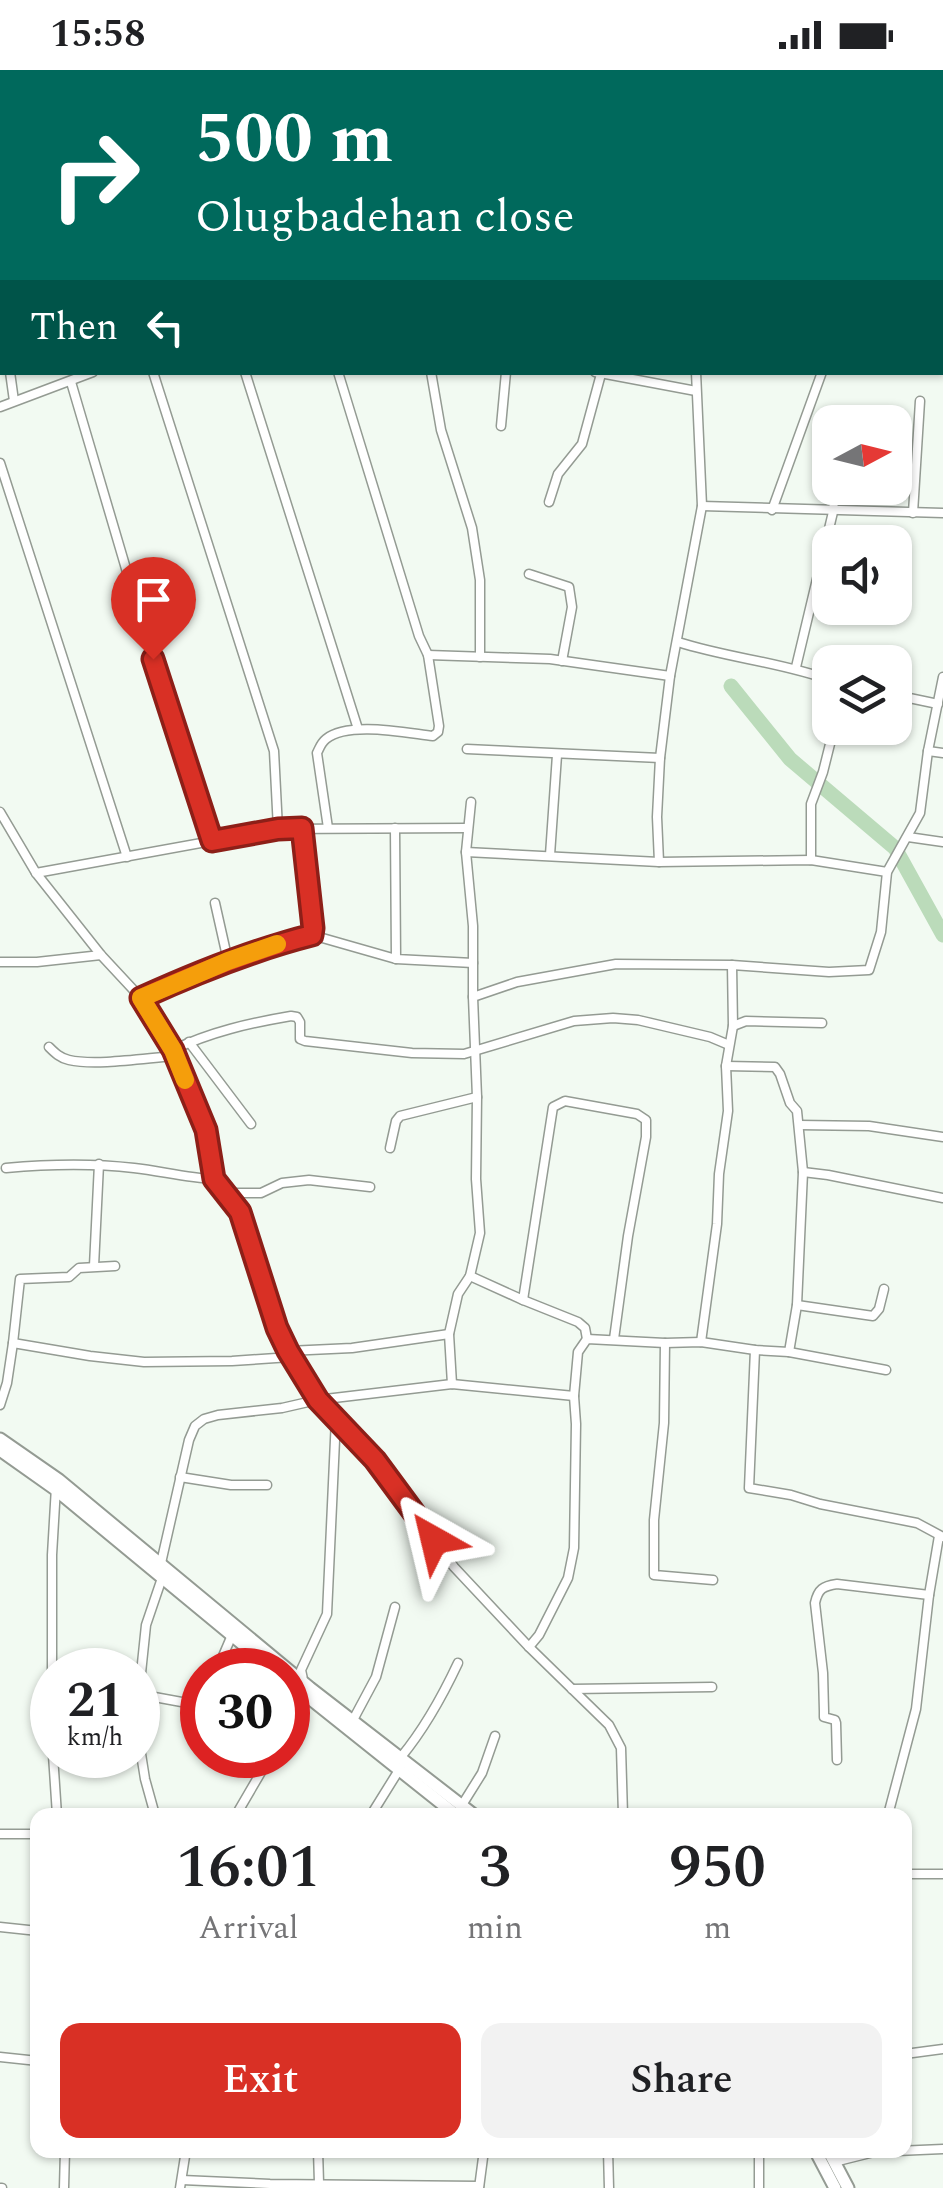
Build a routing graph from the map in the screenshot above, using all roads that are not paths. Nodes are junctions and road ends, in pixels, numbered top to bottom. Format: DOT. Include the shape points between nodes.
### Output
graph roads {
  1 [pos="10,375"];
  2 [pos="87,375"];
  3 [pos="154,375"];
  4 [pos="246,375"];
  5 [pos="339,375"];
  6 [pos="431,375"];
  7 [pos="506,375"];
  8 [pos="598,375"];
  9 [pos="610,375"];
  10 [pos="696,375"];
  11 [pos="821,375"];
  12 [pos="71,382"];
  13 [pos="696,390"];
  14 [pos="14,401"];
  15 [pos="920,401"];
  16 [pos="0,407"];
  17 [pos="501,426"];
  18 [pos="0,463"];
  19 [pos="549,502"];
  20 [pos="834,505"];
  21 [pos="702,506"];
  22 [pos="772,510"];
  23 [pos="833,512"];
  24 [pos="943,513"];
  25 [pos="913,514"];
  26 [pos="529,574"];
  27 [pos="678,642"];
  28 [pos="428,656"];
  29 [pos="480,657"];
  30 [pos="562,661"];
  31 [pos="796,668"];
  32 [pos="812,674"];
  33 [pos="670,676"];
  34 [pos="943,677"];
  35 [pos="912,699"];
  36 [pos="938,704"];
  37 [pos="358,729"];
  38 [pos="830,745"];
  39 [pos="467,748"];
  40 [pos="928,751"];
  41 [pos="943,752"];
  42 [pos="556,754"];
  43 [pos="660,758"];
  44 [pos="471,802"];
  45 [pos="0,812"];
  46 [pos="302,828"];
  47 [pos="328,828"];
  48 [pos="396,828"];
  49 [pos="467,828"];
  50 [pos="278,829"];
  51 [pos="908,837"];
  52 [pos="212,841"];
  53 [pos="943,842"];
  54 [pos="466,852"];
  55 [pos="550,855"];
  56 [pos="127,857"];
  57 [pos="812,860"];
  58 [pos="659,862"];
  59 [pos="887,872"];
  60 [pos="36,873"];
  61 [pos="215,903"];
  62 [pos="312,935"];
  63 [pos="101,955"];
  64 [pos="396,959"];
  65 [pos="228,961"];
  66 [pos="0,962"];
  67 [pos="474,963"];
  68 [pos="732,965"];
  69 [pos="473,997"];
  70 [pos="141,998"];
  71 [pos="822,1022"];
  72 [pos="733,1026"];
  73 [pos="189,1042"];
  74 [pos="729,1045"];
  75 [pos="49,1047"];
  76 [pos="476,1052"];
  77 [pos="174,1053"];
  78 [pos="726,1066"];
  79 [pos="477,1097"];
  80 [pos="251,1124"];
  81 [pos="799,1125"];
  82 [pos="943,1137"];
  83 [pos="390,1148"];
  84 [pos="99,1164"];
  85 [pos="6,1168"];
  86 [pos="803,1172"];
  87 [pos="214,1179"];
  88 [pos="370,1187"];
  89 [pos="226,1194"];
  90 [pos="943,1198"];
  91 [pos="94,1266"];
  92 [pos="115,1266"];
  93 [pos="470,1276"];
  94 [pos="884,1290"];
  95 [pos="523,1300"];
  96 [pos="796,1305"];
  97 [pos="449,1334"];
  98 [pos="587,1339"];
  99 [pos="614,1339"];
  100 [pos="700,1342"];
  101 [pos="13,1343"];
  102 [pos="666,1343"];
  103 [pos="755,1350"];
  104 [pos="789,1352"];
  105 [pos="289,1354"];
  106 [pos="886,1370"];
  107 [pos="452,1384"];
  108 [pos="574,1396"];
  109 [pos="318,1400"];
  110 [pos="0,1405"];
  111 [pos="336,1418"];
  112 [pos="0,1439"];
  113 [pos="0,1450"];
  114 [pos="180,1477"];
  115 [pos="57,1484"];
  116 [pos="267,1484"];
  117 [pos="941,1537"];
  118 [pos="161,1564"];
  119 [pos="162,1578"];
  120 [pos="713,1580"];
  121 [pos="929,1595"];
  122 [pos="396,1608"];
  123 [pos="232,1635"];
  124 [pos="528,1647"];
  125 [pos="52,1648"];
  126 [pos="143,1648"];
  127 [pos="226,1648"];
  128 [pos="248,1648"];
  129 [pos="257,1648"];
  130 [pos="310,1650"];
  131 [pos="458,1664"];
  132 [pos="712,1687"];
  133 [pos="572,1689"];
  134 [pos="310,1692"];
  135 [pos="310,1693"];
  136 [pos="353,1720"];
  137 [pos="495,1736"];
  138 [pos="837,1760"];
  139 [pos="400,1764"];
  140 [pos="55,1778"];
  141 [pos="145,1778"];
  142 [pos="258,1778"];
  143 [pos="57,1808"];
  144 [pos="152,1808"];
  145 [pos="240,1808"];
  146 [pos="375,1808"];
  147 [pos="456,1808"];
  148 [pos="460,1808"];
  149 [pos="624,1808"];
  150 [pos="890,1808"];
  151 [pos="0,1834"];
  152 [pos="30,1834"];
  153 [pos="912,1874"];
  154 [pos="943,1874"];
  155 [pos="0,1927"];
  156 [pos="30,1930"];
  157 [pos="943,2049"];
  158 [pos="912,2053"];
  159 [pos="0,2057"];
  160 [pos="30,2059"];
  161 [pos="943,2149"];
  162 [pos="912,2150"];
  163 [pos="65,2158"];
  164 [pos="185,2158"];
  165 [pos="318,2158"];
  166 [pos="483,2158"];
  167 [pos="608,2158"];
  168 [pos="759,2158"];
  169 [pos="829,2160"];
  170 [pos="319,2183"];
  171 [pos="180,2184"];
  172 [pos="383,2186"];
  173 [pos="479,2187"];
  174 [pos="64,2188"];
  175 [pos="610,2188"];
  176 [pos="760,2188"];
  177 [pos="835,2188"];
  178 [pos="848,2188"];
  1 -- 14 [label="street"];
  2 -- 12 [label="street"];
  3 -- 50 [label="street" via="274,751"];
  4 -- 37 [label="street"];
  5 -- 28 [label="street"];
  6 -- 29 [label="street" via="472,528"];
  7 -- 17 [label="street"];
  8 -- 19 [label="street" via="582,444 558,474"];
  9 -- 13 [label="street"];
  10 -- 13 [label="street"];
  11 -- 22 [label="street"];
  12 -- 14 [label="street"];
  12 -- 52 [label="street"];
  13 -- 21 [label="street"];
  14 -- 16 [label="street"];
  15 -- 25 [label="street"];
  18 -- 56 [label="street"];
  20 -- 23 [label="street"];
  21 -- 22 [label="street"];
  21 -- 27 [label="street"];
  22 -- 23 [label="street"];
  23 -- 25 [label="street"];
  23 -- 31 [label="street"];
  24 -- 25 [label="street"];
  26 -- 30 [label="street" via="569,588"];
  27 -- 31 [label="street"];
  27 -- 33 [label="street"];
  28 -- 29 [label="street"];
  28 -- 37 [label="street" via="438,732"];
  29 -- 30 [label="street"];
  30 -- 33 [label="street"];
  31 -- 32 [label="street"];
  33 -- 43 [label="street"];
  34 -- 36 [label="street"];
  35 -- 36 [label="street"];
  36 -- 40 [label="street"];
  37 -- 47 [label="street" via="330,736 318,753"];
  38 -- 57 [label="street" via="811,804"];
  39 -- 42 [label="street"];
  40 -- 41 [label="street"];
  40 -- 51 [label="street" via="920,813"];
  42 -- 43 [label="street"];
  42 -- 55 [label="street"];
  43 -- 58 [label="street"];
  44 -- 49 [label="street"];
  45 -- 60 [label="street"];
  46 -- 47 [label="street"];
  46 -- 50 [label="street"];
  46 -- 62 [label="street"];
  47 -- 48 [label="street"];
  48 -- 49 [label="street"];
  48 -- 64 [label="street"];
  49 -- 54 [label="street"];
  50 -- 52 [label="street"];
  51 -- 53 [label="street"];
  51 -- 59 [label="street"];
  52 -- 56 [label="street"];
  54 -- 55 [label="street"];
  54 -- 67 [label="street"];
  55 -- 58 [label="street"];
  56 -- 60 [label="street"];
  57 -- 58 [label="street"];
  57 -- 59 [label="street"];
  59 -- 68 [label="street" via="882,932 869,970"];
  60 -- 63 [label="street"];
  61 -- 65 [label="street"];
  62 -- 64 [label="street"];
  62 -- 65 [label="street"];
  63 -- 66 [label="street"];
  63 -- 70 [label="street"];
  64 -- 67 [label="street"];
  65 -- 70 [label="street"];
  67 -- 69 [label="street"];
  68 -- 69 [label="street" via="616,964"];
  68 -- 72 [label="street"];
  69 -- 76 [label="street"];
  70 -- 77 [label="street"];
  71 -- 72 [label="street"];
  72 -- 74 [label="street"];
  73 -- 76 [label="street" via="291,1016 305,1041 412,1053"];
  73 -- 77 [label="street"];
  73 -- 80 [label="street"];
  74 -- 76 [label="street" via="613,1018 574,1022"];
  74 -- 78 [label="street"];
  75 -- 77 [label="street" via="69,1060"];
  76 -- 79 [label="street"];
  77 -- 87 [label="street" via="206,1130"];
  78 -- 81 [label="street" via="775,1067"];
  78 -- 100 [label="street" via="728,1111"];
  79 -- 83 [label="street" via="400,1116"];
  79 -- 93 [label="street" via="480,1233"];
  81 -- 82 [label="street"];
  81 -- 86 [label="street"];
  84 -- 85 [label="street"];
  84 -- 87 [label="street"];
  84 -- 91 [label="street"];
  86 -- 90 [label="street"];
  86 -- 96 [label="street"];
  87 -- 89 [label="street"];
  88 -- 89 [label="street" via="310,1180"];
  89 -- 105 [label="street" via="240,1212"];
  91 -- 92 [label="street"];
  91 -- 101 [label="street" via="78,1268 69,1278 20,1279"];
  93 -- 95 [label="street"];
  93 -- 97 [label="street" via="458,1294"];
  94 -- 96 [label="street" via="873,1316"];
  95 -- 98 [label="street" via="578,1322"];
  95 -- 99 [label="street" via="552,1107 565,1100 637,1114 646,1120 646,1137"];
  96 -- 104 [label="street"];
  97 -- 105 [label="street"];
  97 -- 107 [label="street"];
  98 -- 99 [label="street"];
  98 -- 108 [label="street" via="578,1352"];
  99 -- 102 [label="street"];
  100 -- 102 [label="street"];
  100 -- 103 [label="street"];
  101 -- 105 [label="street" via="144,1362"];
  101 -- 110 [label="street"];
  102 -- 120 [label="street" via="654,1576"];
  103 -- 104 [label="street"];
  103 -- 117 [label="street" via="749,1488 916,1523"];
  104 -- 106 [label="street"];
  105 -- 109 [label="street"];
  107 -- 108 [label="street"];
  107 -- 109 [label="street"];
  108 -- 124 [label="street" via="574,1548 568,1578"];
  109 -- 111 [label="street"];
  109 -- 114 [label="street" via="204,1419 189,1440"];
  111 -- 124 [label="street" via="454,1567"];
  111 -- 130 [label="street" via="326,1614"];
  112 -- 115 [label="main road"];
  113 -- 115 [label="main road"];
  114 -- 116 [label="street"];
  114 -- 118 [label="street"];
  115 -- 118 [label="main road"];
  115 -- 119 [label="main road"];
  115 -- 125 [label="street"];
  117 -- 121 [label="street"];
  118 -- 129 [label="main road"];
  119 -- 123 [label="main road"];
  119 -- 126 [label="street"];
  121 -- 138 [label="street" via="836,1584 818,1592 824,1711 835,1720"];
  121 -- 150 [label="street" via="916,1709"];
  122 -- 136 [label="street" via="376,1677"];
  123 -- 127 [label="street"];
  123 -- 128 [label="main road"];
  124 -- 133 [label="street"];
  131 -- 139 [label="street"];
  132 -- 133 [label="street"];
  133 -- 149 [label="street" via="609,1725 621,1748"];
  134 -- 136 [label="main road"];
  135 -- 139 [label="main road"];
  136 -- 139 [label="main road"];
  137 -- 148 [label="street"];
  139 -- 146 [label="street"];
  139 -- 147 [label="main road"];
  140 -- 143 [label="street"];
  141 -- 144 [label="street"];
  142 -- 145 [label="street"];
  151 -- 152 [label="street"];
  153 -- 154 [label="street"];
  155 -- 156 [label="street"];
  157 -- 158 [label="street"];
  159 -- 160 [label="street"];
  161 -- 162 [label="street"];
  163 -- 174 [label="street"];
  164 -- 171 [label="street"];
  165 -- 170 [label="street"];
  166 -- 173 [label="street"];
  167 -- 175 [label="street"];
  168 -- 176 [label="street"];
  169 -- 177 [label="main road"];
  169 -- 178 [label="main road"];
  170 -- 171 [label="street"];
  170 -- 172 [label="street"];
  172 -- 173 [label="street"];
}
